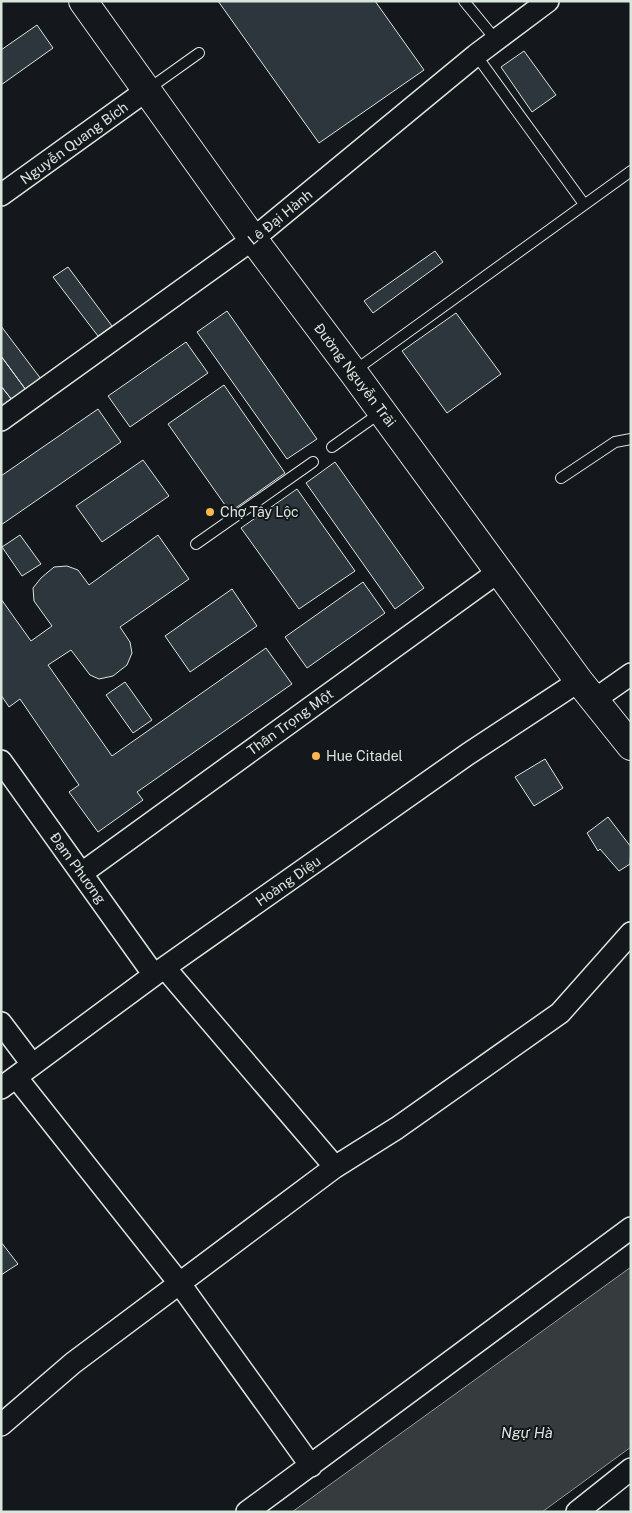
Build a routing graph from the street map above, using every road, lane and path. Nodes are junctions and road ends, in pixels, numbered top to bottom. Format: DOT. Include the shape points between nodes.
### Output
graph roads {
  1 [pos="83,1"];
  2 [pos="464,1"];
  3 [pos="548,1"];
  4 [pos="496,40"];
  5 [pos="200,53"];
  6 [pos="476,55"];
  7 [pos="147,90"];
  8 [pos="631,171"];
  9 [pos="1,195"];
  10 [pos="584,204"];
  11 [pos="253,239"];
  12 [pos="353,372"];
  13 [pos="382,412"];
  14 [pos="1,420"];
  15 [pos="631,439"];
  16 [pos="332,447"];
  17 [pos="313,462"];
  18 [pos="561,478"];
  19 [pos="196,544"];
  20 [pos="498,572"];
  21 [pos="631,674"];
  22 [pos="586,691"];
  23 [pos="631,746"];
  24 [pos="1,761"];
  25 [pos="82,873"];
  26 [pos="631,933"];
  27 [pos="160,971"];
  28 [pos="1,1023"];
  29 [pos="17,1076"];
  30 [pos="334,1167"];
  31 [pos="631,1228"];
  32 [pos="180,1284"];
  33 [pos="1,1425"];
  34 [pos="311,1466"];
  35 [pos="631,1470"];
  36 [pos="247,1512"];
  37 [pos="577,1512"];
  1 -- 7 [label="main road, Đường Nguyễn Trãi"];
  2 -- 4 [label="lane"];
  3 -- 4 [label="street, Lê Đại Hành"];
  4 -- 6 [label="street, Lê Đại Hành"];
  5 -- 7 [label="lane"];
  6 -- 10 [label="lane"];
  6 -- 11 [label="street, Lê Đại Hành"];
  7 -- 9 [label="street, Nguyễn Quang Bích"];
  7 -- 11 [label="main road, Đường Nguyễn Trãi"];
  8 -- 10 [label="lane"];
  10 -- 12 [label="lane"];
  11 -- 12 [label="main road, Đường Nguyễn Trãi"];
  11 -- 14 [label="street, Lê Đại Hành"];
  12 -- 13 [label="main road, Đường Nguyễn Trãi"];
  13 -- 16 [label="lane"];
  13 -- 20 [label="main road, Đường Nguyễn Trãi"];
  15 -- 18 [label="lane" via="615,442"];
  17 -- 19 [label="lane"];
  20 -- 22 [label="main road, Đường Nguyễn Trãi"];
  20 -- 25 [label="street, Thân Trọng Một"];
  21 -- 22 [label="street, Hoàng Diệu"];
  22 -- 23 [label="main road, Đường Nguyễn Trãi"];
  22 -- 27 [label="street, Hoàng Diệu" via="468,754"];
  24 -- 25 [label="street, Đạm Phương"];
  25 -- 27 [label="street, Đạm Phương"];
  26 -- 30 [label="street" via="560,1013 397,1128"];
  27 -- 29 [label="street, Hoàng Diệu"];
  27 -- 30 [label="street, Đạm Phương"];
  28 -- 29 [label="street"];
  29 -- 32 [label="street"];
  30 -- 32 [label="street"];
  31 -- 34 [label="street"];
  32 -- 33 [label="street" via="74,1363"];
  32 -- 34 [label="street"];
  34 -- 36 [label="street"];
  35 -- 37 [label="street"];
}
